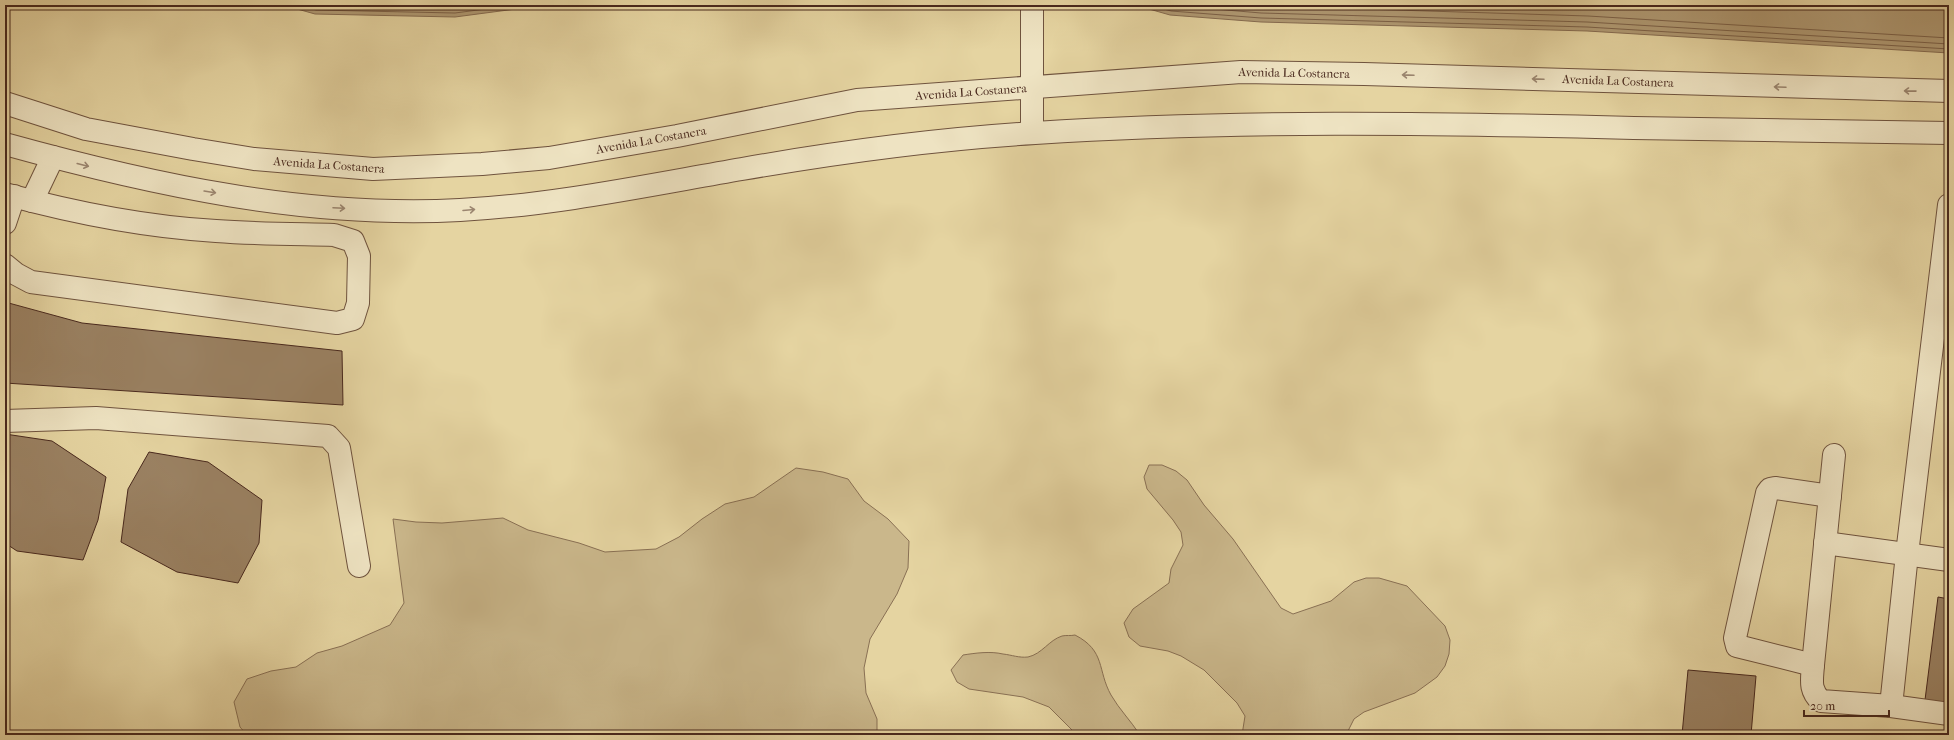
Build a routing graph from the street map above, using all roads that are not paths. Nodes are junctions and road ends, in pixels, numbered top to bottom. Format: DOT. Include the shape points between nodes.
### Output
graph roads {
  1 [pos="1032,5"];
  2 [pos="1032,87"];
  3 [pos="1949,91"];
  4 [pos="5,103"];
  5 [pos="1032,133"];
  6 [pos="1949,133"];
  7 [pos="5,144"];
  8 [pos="52,157"];
  9 [pos="17,197"];
  10 [pos="1949,205"];
  11 [pos="5,223"];
  12 [pos="5,265"];
  13 [pos="5,421"];
  14 [pos="1834,455"];
  15 [pos="1830,496"];
  16 [pos="1825,543"];
  17 [pos="1907,554"];
  18 [pos="1949,560"];
  19 [pos="359,566"];
  20 [pos="1813,665"];
  21 [pos="1891,706"];
  22 [pos="1949,714"];
  1 -- 2 [label="street"];
  3 -- 2 [label="street, Avenida La Costanera, one-way" via="1242,72"];
  2 -- 4 [label="street, Avenida La Costanera" via="857,100 677,136 549,158 373,169 254,159 193,149 86,129"];
  2 -- 5 [label="street"];
  5 -- 6 [label="street" via="1205,124 1388,123"];
  8 -- 5 [label="street, one-way" via="161,184 298,206 405,211 461,210 543,203 750,168 934,141"];
  7 -- 8 [label="street"];
  8 -- 9 [label="street"];
  9 -- 11 [label="street"];
  9 -- 12 [label="street" via="130,221 215,231 334,235 353,241 358,256 358,303 353,319 337,323 31,282"];
  10 -- 17 [label="street"];
  13 -- 19 [label="street" via="96,418 328,436 339,448"];
  14 -- 15 [label="street"];
  15 -- 16 [label="street"];
  15 -- 20 [label="street" via="1776,488 1770,489 1767,493 1735,638 1737,646"];
  16 -- 17 [label="street"];
  16 -- 20 [label="street"];
  17 -- 18 [label="street"];
  17 -- 21 [label="street"];
  20 -- 21 [label="street" via="1811,688 1821,701"];
  21 -- 22 [label="street"];
}
